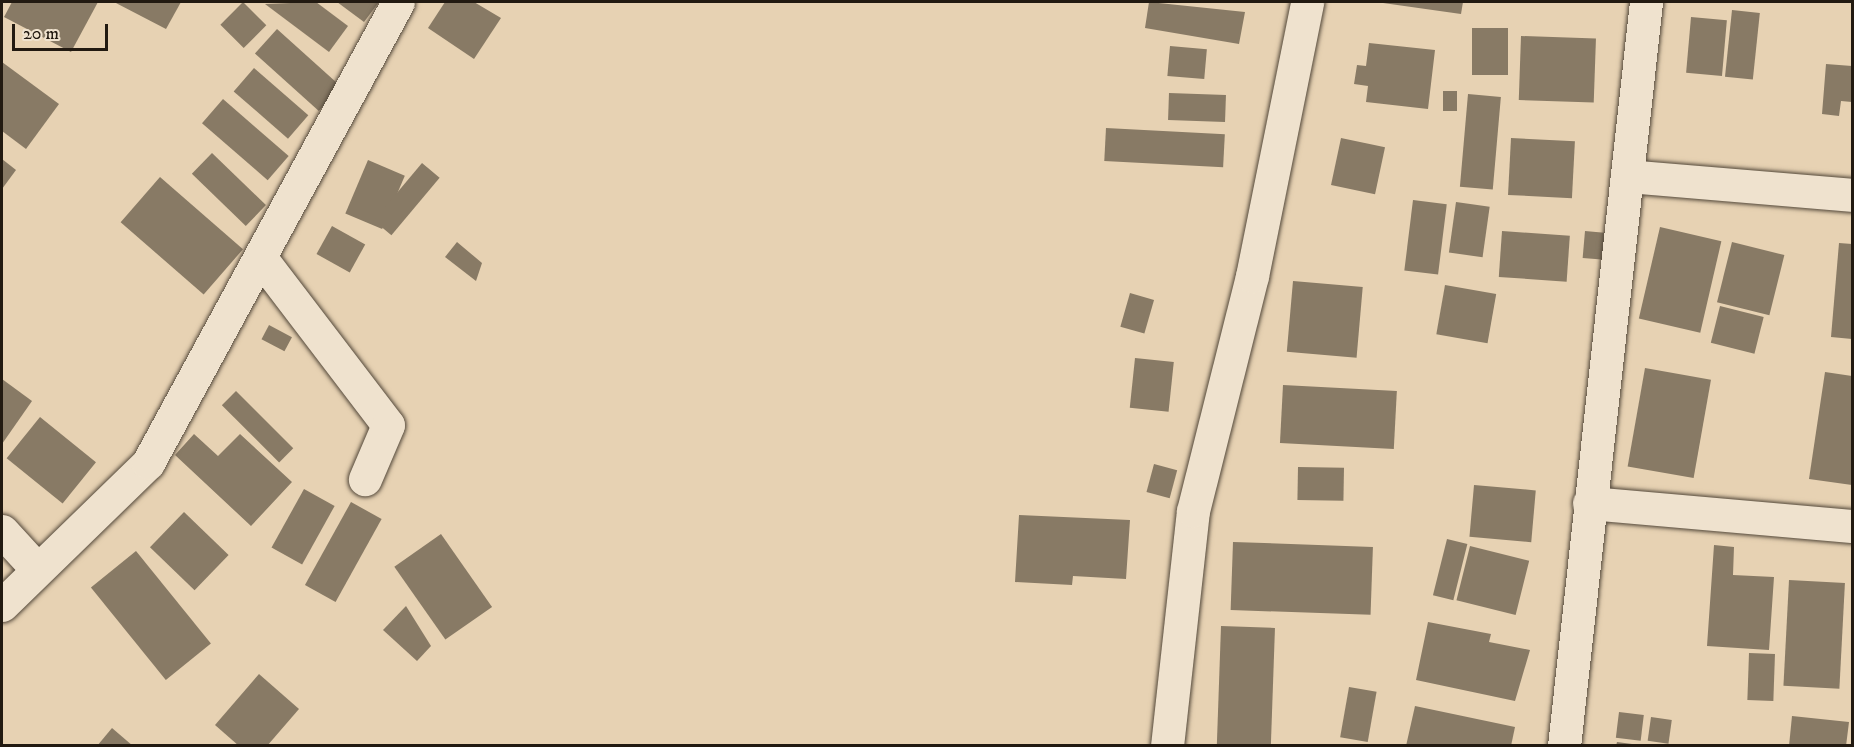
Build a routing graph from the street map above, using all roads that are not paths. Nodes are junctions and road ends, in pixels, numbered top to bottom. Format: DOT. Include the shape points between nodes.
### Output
graph roads {
  1 [pos="398,2"];
  2 [pos="1307,2"];
  3 [pos="1647,2"];
  4 [pos="1627,176"];
  5 [pos="1852,195"];
  6 [pos="260,257"];
  7 [pos="365,479"];
  8 [pos="1589,503"];
  9 [pos="1852,526"];
  10 [pos="2,531"];
  11 [pos="36,568"];
  12 [pos="2,605"];
  13 [pos="1167,746"];
  14 [pos="1564,746"];
  1 -- 6 [label="street"];
  2 -- 13 [label="street" via="1252,276 1193,511"];
  3 -- 4 [label="street"];
  4 -- 5 [label="street"];
  4 -- 8 [label="street"];
  6 -- 7 [label="street" via="388,425"];
  6 -- 11 [label="street" via="148,463"];
  8 -- 9 [label="street"];
  8 -- 14 [label="street"];
  10 -- 11 [label="street"];
  11 -- 12 [label="street"];
}
